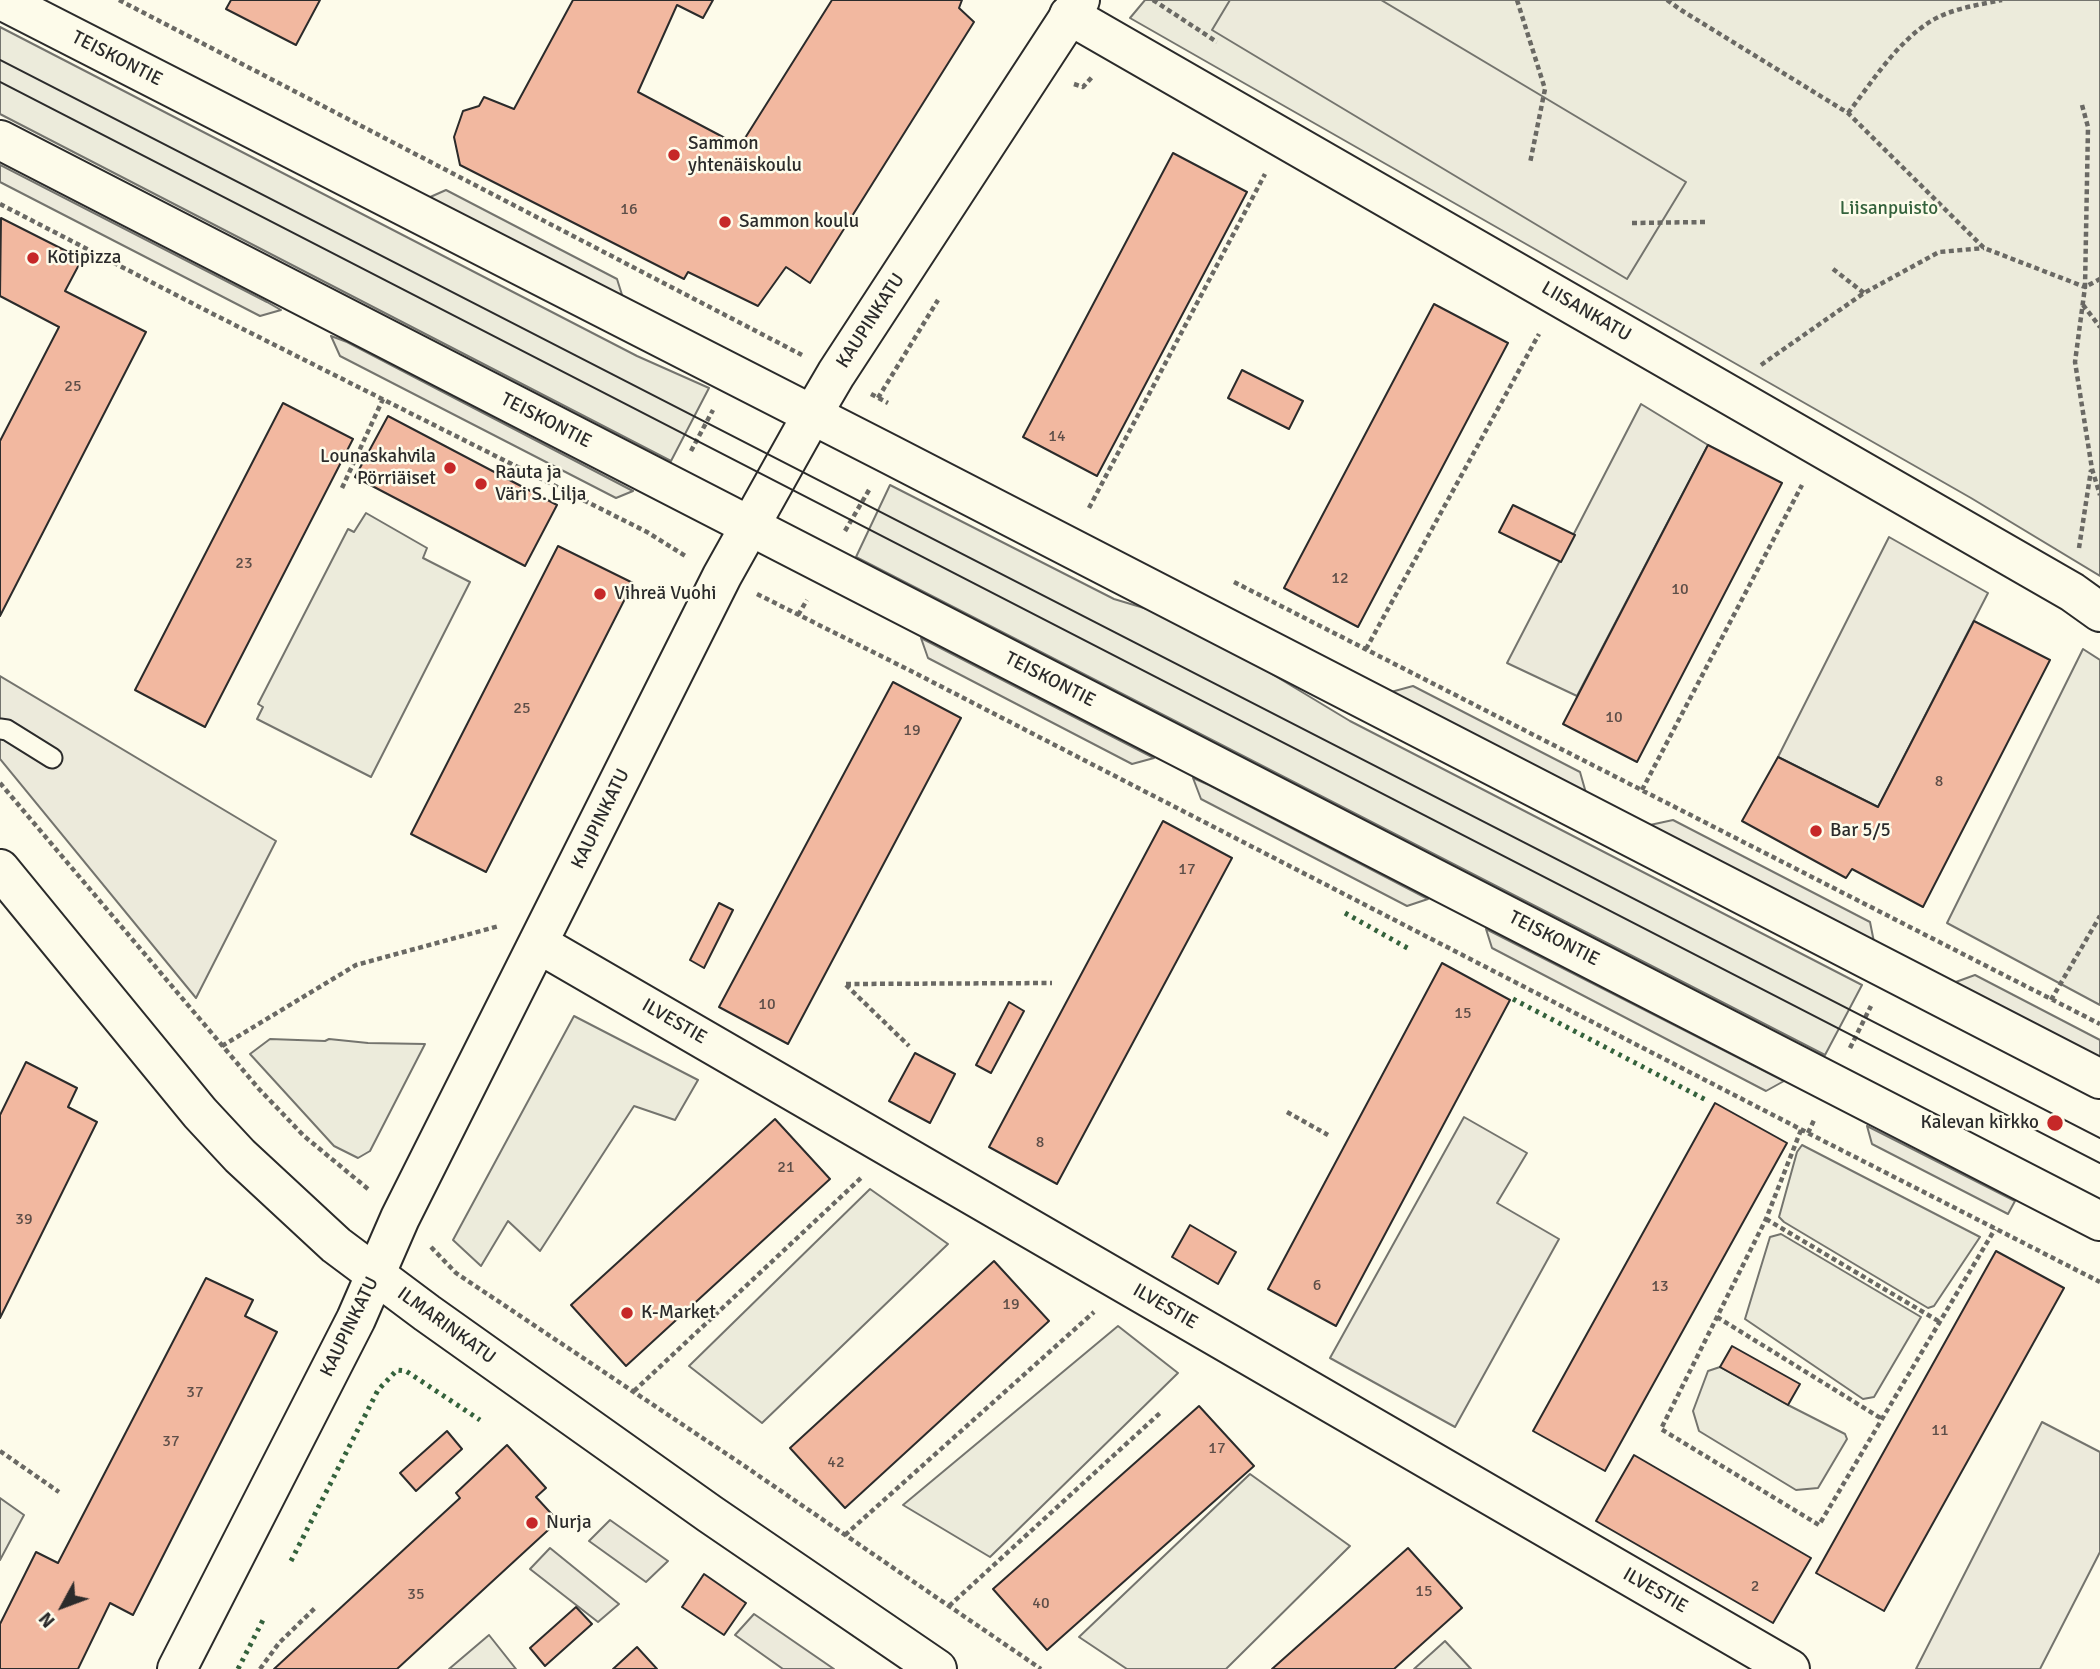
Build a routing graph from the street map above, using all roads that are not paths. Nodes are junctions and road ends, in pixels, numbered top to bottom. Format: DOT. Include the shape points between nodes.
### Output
graph roads {
  1 [pos="1,0"];
  2 [pos="1075,8"];
  3 [pos="0,140"];
  4 [pos="812,415"];
  5 [pos="750,526"];
  6 [pos="2100,612"];
  7 [pos="0,729"];
  8 [pos="52,758"];
  9 [pos="0,869"];
  10 [pos="539,944"];
  11 [pos="2100,1079"];
  12 [pos="2100,1221"];
  13 [pos="376,1276"];
  14 [pos="177,1669"];
  15 [pos="937,1669"];
  16 [pos="1790,1669"];
  1 -- 4 [label="street, TEISKONTIE"];
  2 -- 4 [label="street, KAUPINKATU"];
  2 -- 6 [label="street, LIISANKATU"];
  3 -- 5 [label="street, TEISKONTIE"];
  4 -- 5 [label="street, KAUPINKATU"];
  4 -- 11 [label="street, TEISKONTIE"];
  5 -- 10 [label="street, KAUPINKATU"];
  5 -- 12 [label="street, TEISKONTIE"];
  7 -- 8 [label="lane"];
  9 -- 13 [label="street, ILMARINKATU" via="240,1156"];
  10 -- 13 [label="street, KAUPINKATU" via="400,1218"];
  10 -- 16 [label="street, ILVESTIE"];
  13 -- 14 [label="street, KAUPINKATU"];
  13 -- 15 [label="street, ILMARINKATU"];
}
